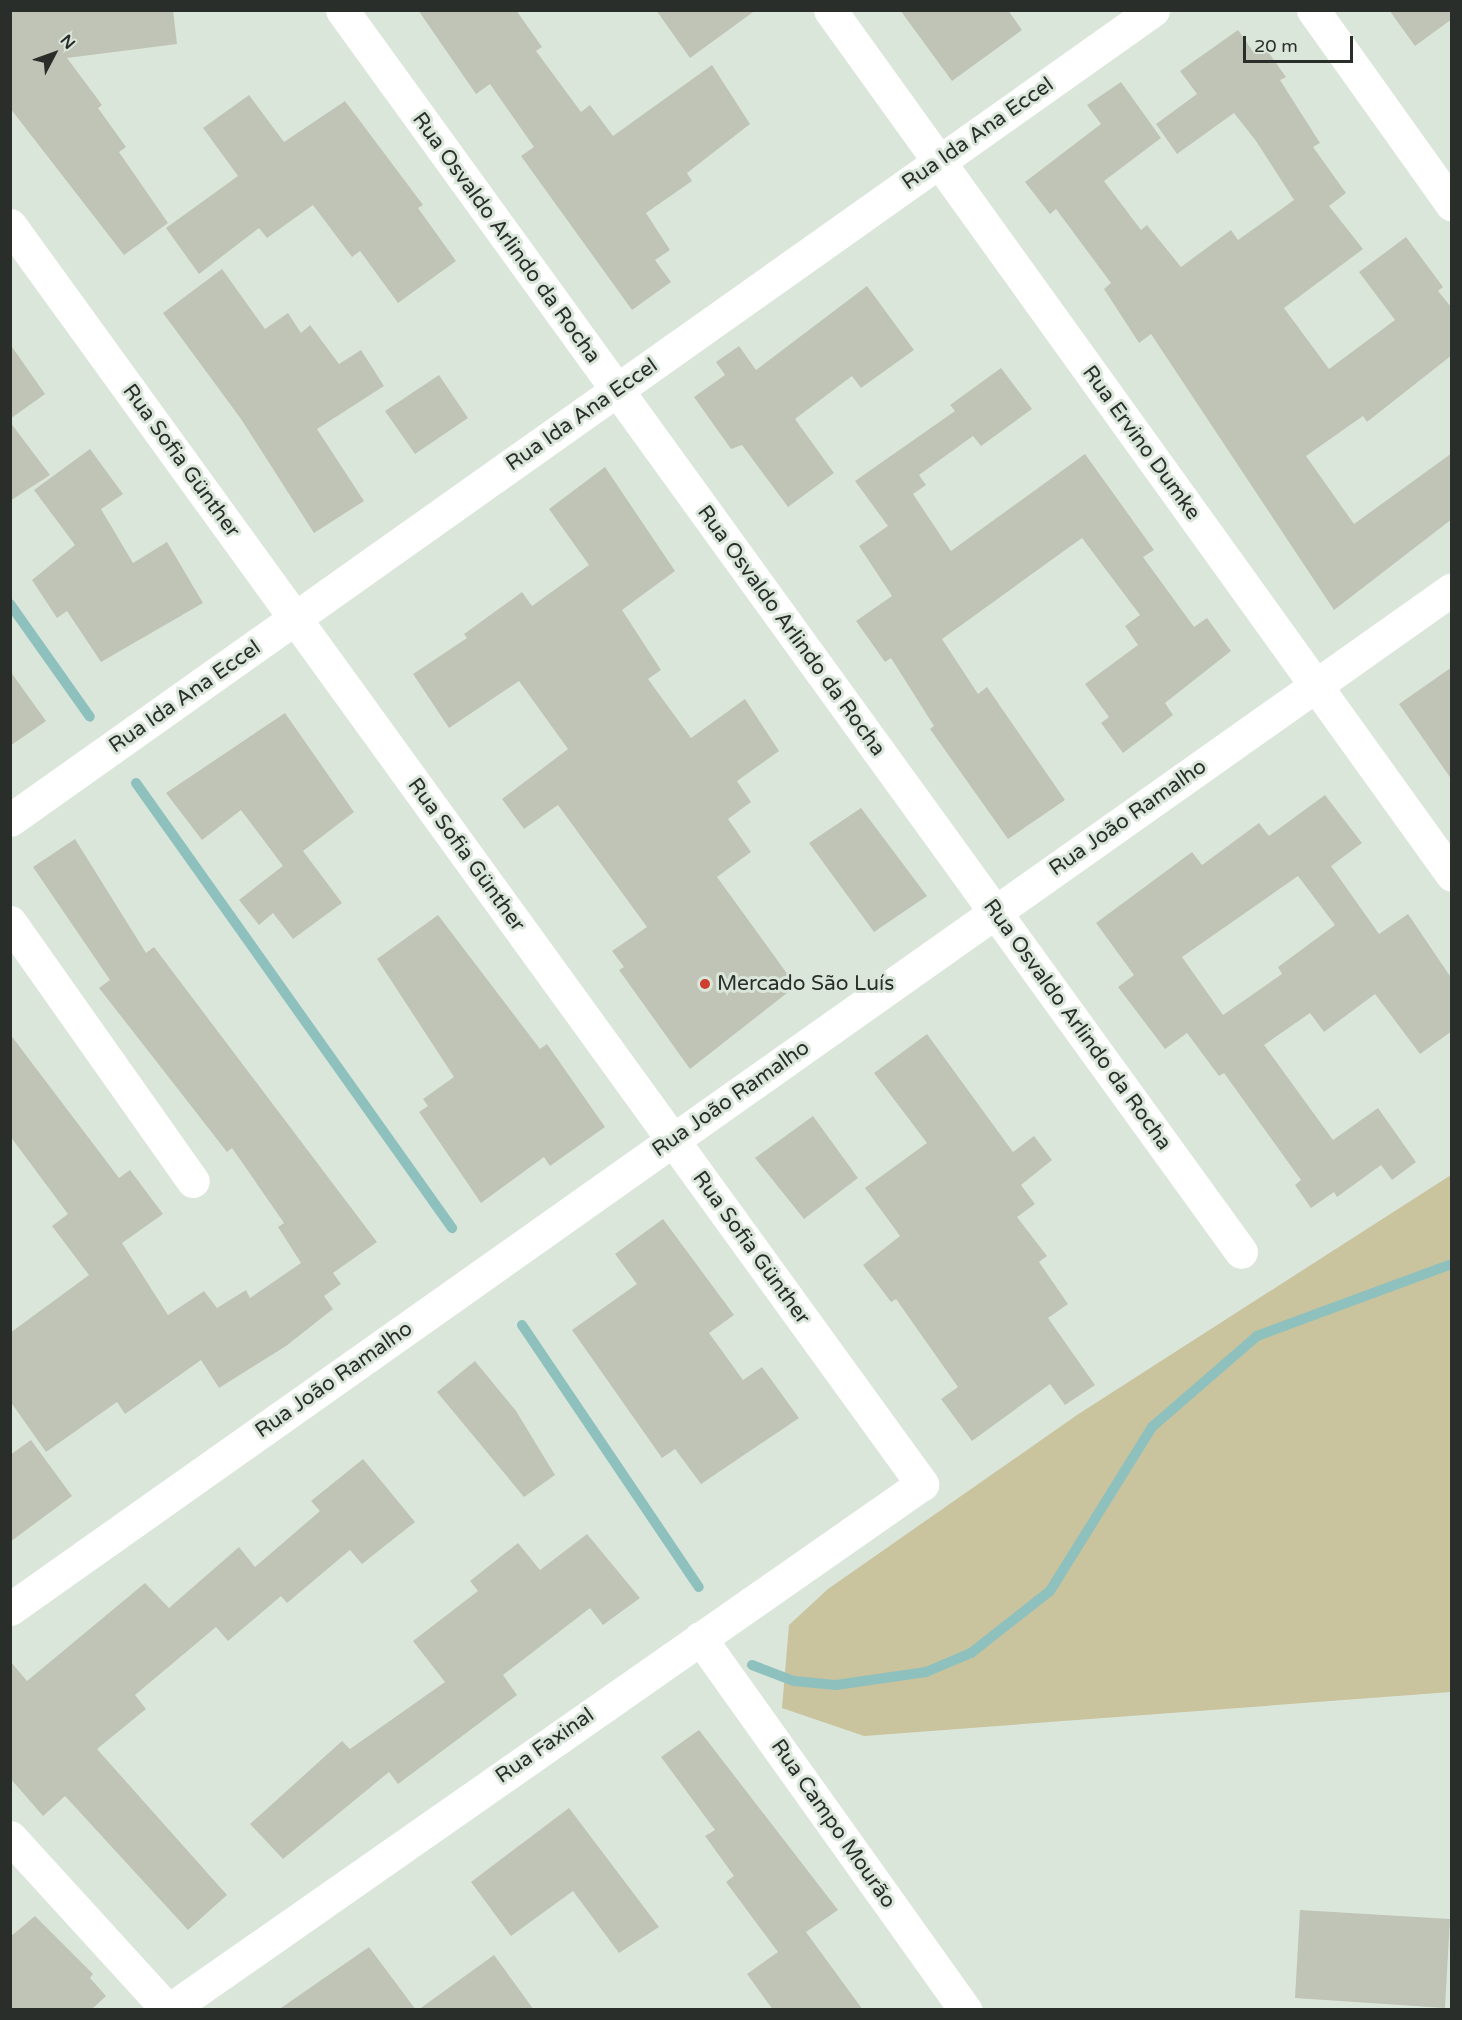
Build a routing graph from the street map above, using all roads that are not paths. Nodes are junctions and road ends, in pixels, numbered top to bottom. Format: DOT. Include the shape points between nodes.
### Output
graph roads {
  1 [pos="342,10"];
  2 [pos="830,10"];
  3 [pos="1153,10"];
  4 [pos="1313,10"];
  5 [pos="939,162"];
  6 [pos="1452,204"];
  7 [pos="10,225"];
  8 [pos="617,390"];
  9 [pos="1452,589"];
  10 [pos="295,618"];
  11 [pos="1315,686"];
  12 [pos="10,820"];
  13 [pos="1452,875"];
  14 [pos="995,912"];
  15 [pos="10,922"];
  16 [pos="673,1140"];
  17 [pos="193,1181"];
  18 [pos="1241,1251"];
  19 [pos="922,1484"];
  20 [pos="10,1609"];
  21 [pos="700,1638"];
  22 [pos="10,1837"];
  23 [pos="169,2010"];
  24 [pos="965,2010"];
  1 -- 8 [label="street, Rua Osvaldo Arlindo da Rocha"];
  2 -- 5 [label="street, Rua Ervino Dumke"];
  3 -- 5 [label="street, Rua Ida Ana Eccel"];
  4 -- 6 [label="street"];
  5 -- 8 [label="street, Rua Ida Ana Eccel"];
  5 -- 11 [label="street, Rua Ervino Dumke"];
  7 -- 10 [label="street, Rua Sofia Günther"];
  8 -- 10 [label="street, Rua Ida Ana Eccel"];
  8 -- 14 [label="street, Rua Osvaldo Arlindo da Rocha"];
  9 -- 11 [label="street, Rua João Ramalho"];
  10 -- 12 [label="street, Rua Ida Ana Eccel"];
  10 -- 16 [label="street, Rua Sofia Günther"];
  11 -- 13 [label="street, Rua Ervino Dumke"];
  11 -- 14 [label="street, Rua João Ramalho"];
  14 -- 16 [label="street, Rua João Ramalho"];
  14 -- 18 [label="street, Rua Osvaldo Arlindo da Rocha"];
  15 -- 17 [label="street"];
  16 -- 19 [label="street, Rua Sofia Günther"];
  16 -- 20 [label="street, Rua João Ramalho"];
  19 -- 21 [label="street, Rua Faxinal"];
  21 -- 23 [label="street, Rua Faxinal"];
  21 -- 24 [label="street, Rua Campo Mourão"];
  22 -- 23 [label="street"];
}
